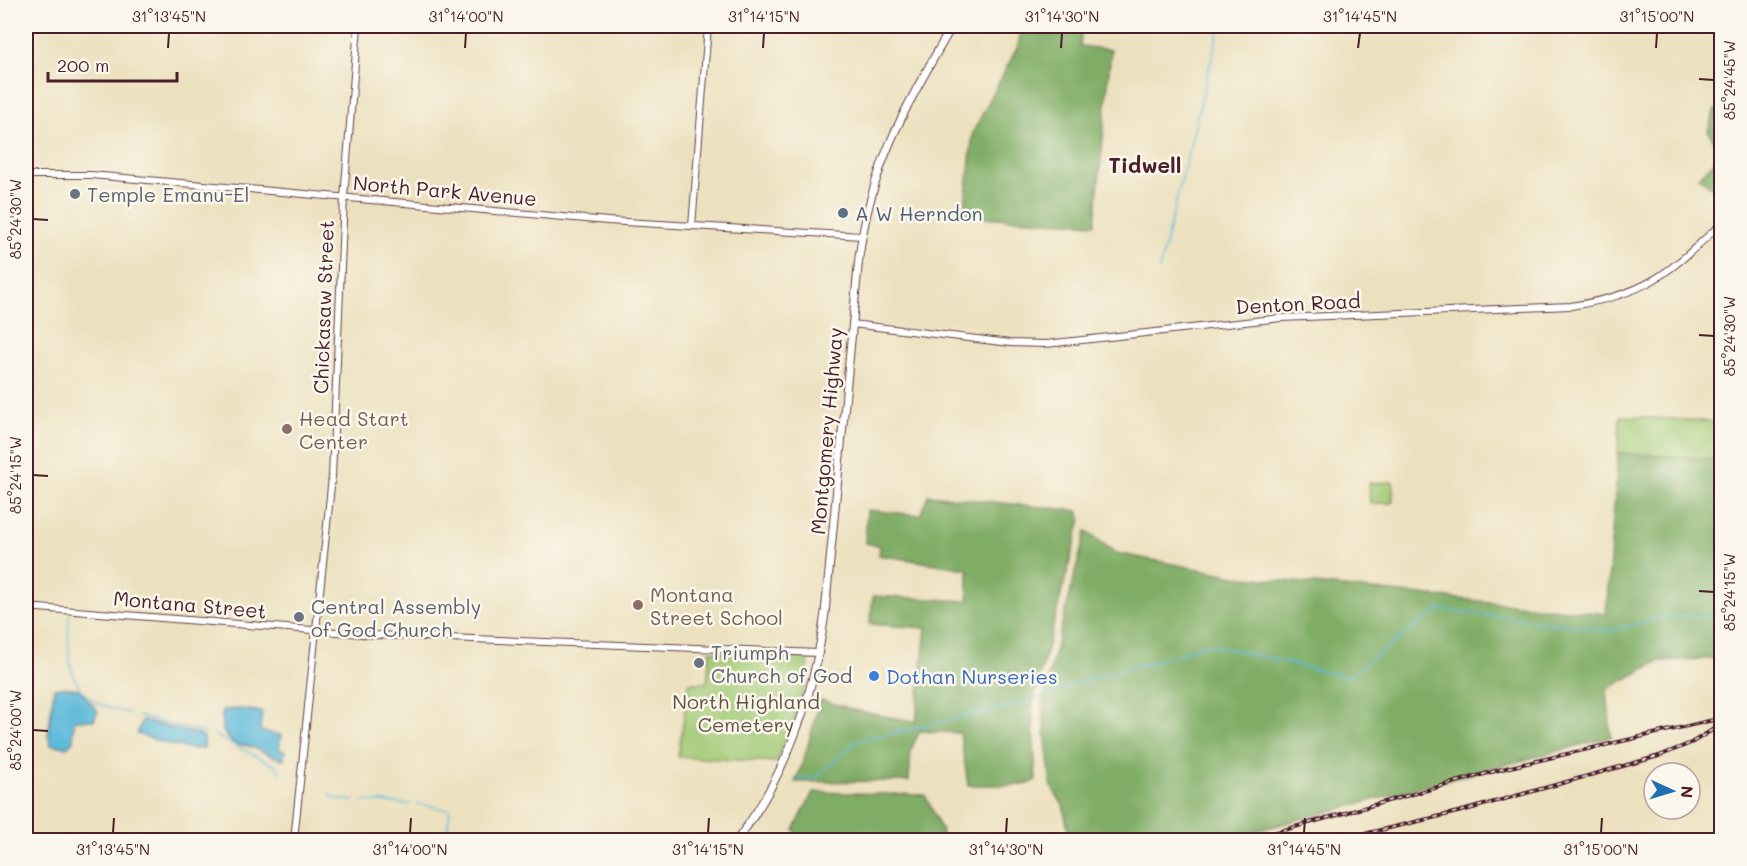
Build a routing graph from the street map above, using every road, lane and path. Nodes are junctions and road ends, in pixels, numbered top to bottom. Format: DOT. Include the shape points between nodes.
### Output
graph roads {
  1 [pos="358,26"];
  2 [pos="708,26"];
  3 [pos="952,26"];
  4 [pos="26,175"];
  5 [pos="344,197"];
  6 [pos="1722,223"];
  7 [pos="692,226"];
  8 [pos="862,236"];
  9 [pos="852,324"];
  10 [pos="26,607"];
  11 [pos="316,631"];
  12 [pos="819,652"];
  13 [pos="294,840"];
  14 [pos="737,840"];
  1 -- 5 [label="street, Chickasaw Street"];
  2 -- 7 [label="street"];
  3 -- 8 [label="main road, Montgomery Highway" via="887,145 869,198"];
  4 -- 5 [label="street, North Park Avenue" via="91,175"];
  5 -- 7 [label="street, North Park Avenue"];
  5 -- 11 [label="street, Chickasaw Street" via="332,477"];
  6 -- 9 [label="street, Denton Road" via="1648,284 1613,299 1571,306 1281,318 1046,344"];
  7 -- 8 [label="street, North Park Avenue"];
  8 -- 9 [label="main road, Montgomery Highway"];
  9 -- 12 [label="main road, Montgomery Highway"];
  10 -- 11 [label="street, Montana Street"];
  11 -- 12 [label="street, Montana Street"];
  11 -- 13 [label="street, Chickasaw Street"];
  12 -- 14 [label="main road, Montgomery Highway" via="809,696 790,748 772,786"];
}
